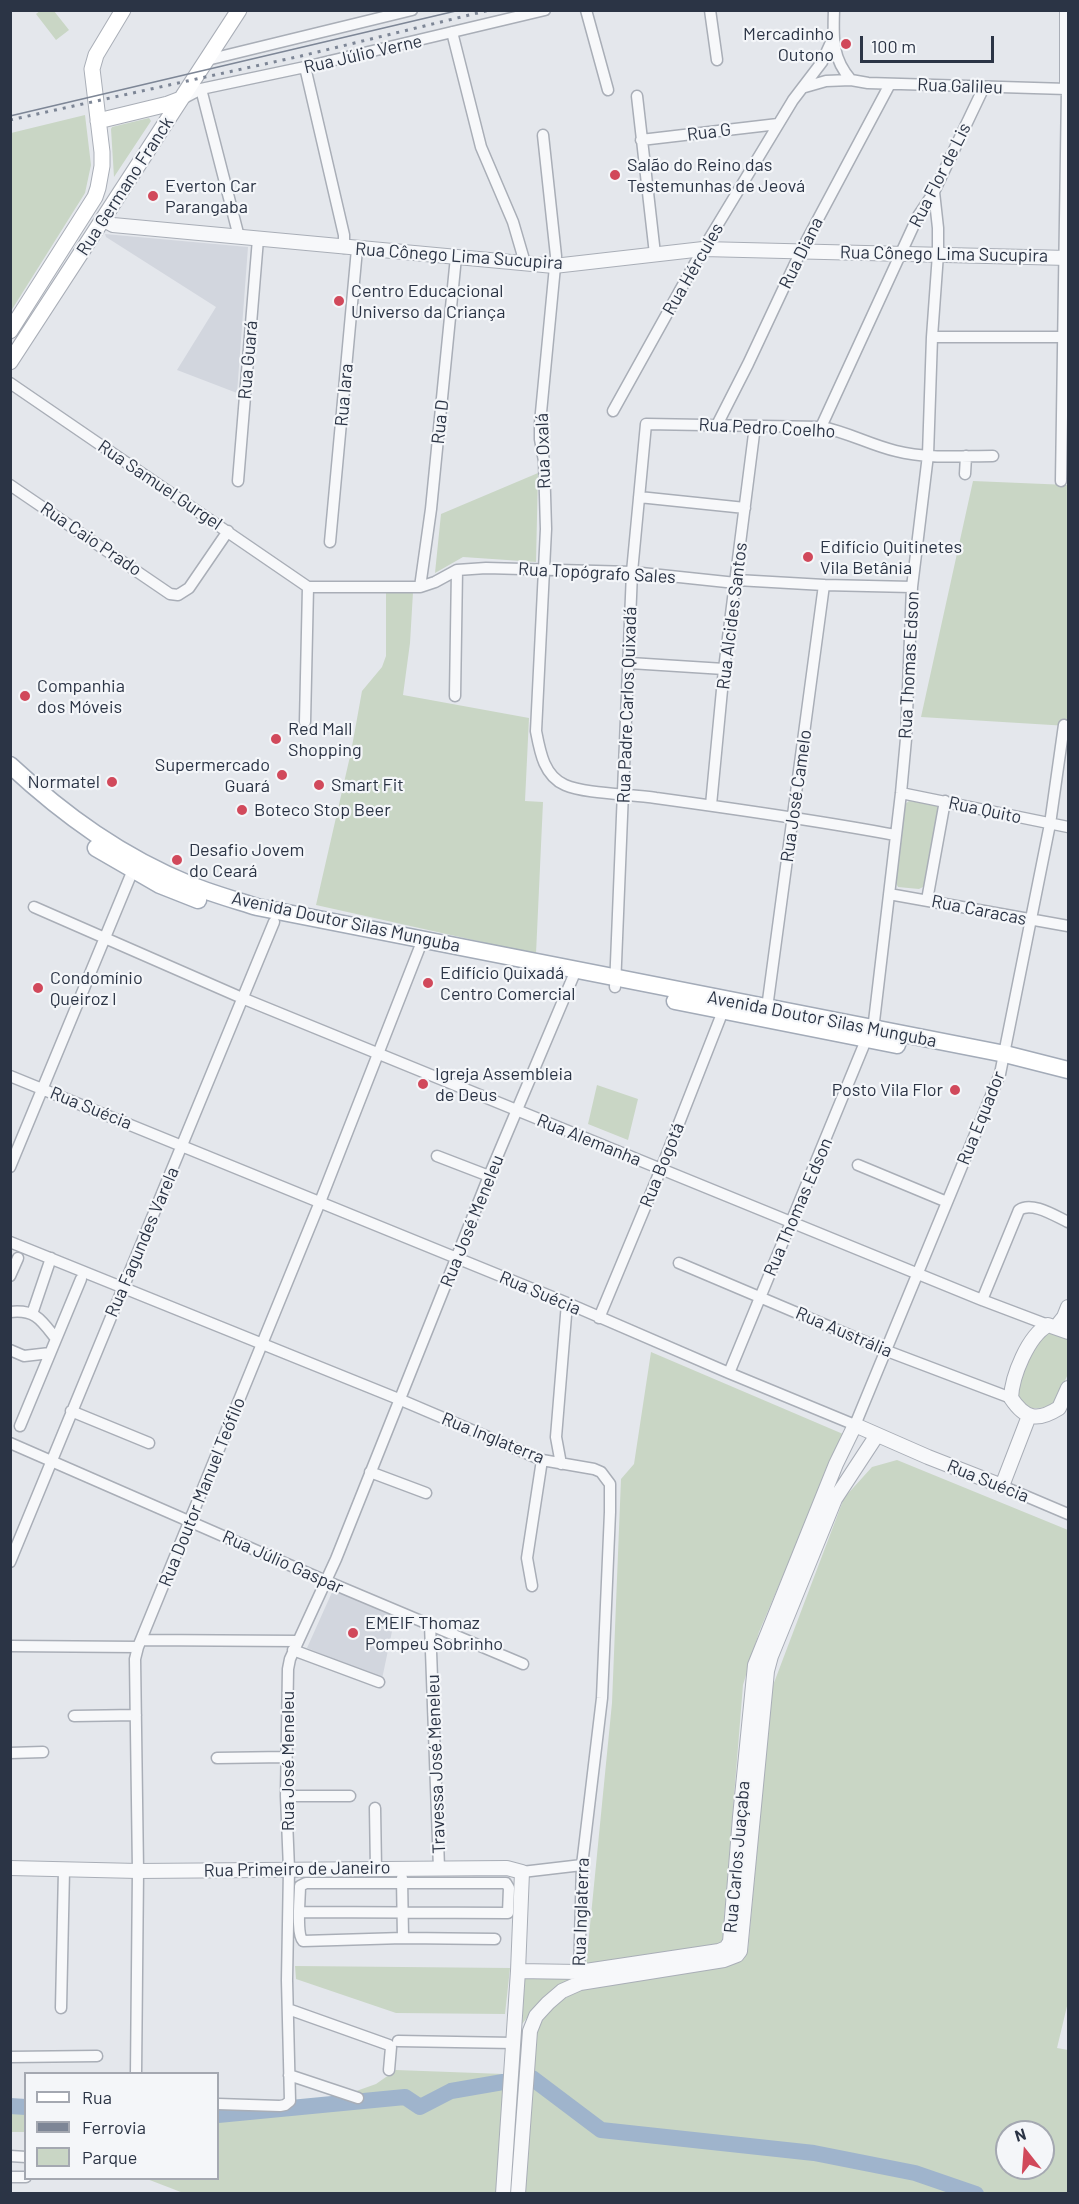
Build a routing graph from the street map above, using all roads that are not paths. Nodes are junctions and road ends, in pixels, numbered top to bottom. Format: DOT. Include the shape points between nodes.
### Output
graph roads {
  1 [pos="123,10"];
  2 [pos="239,10"];
  3 [pos="412,10"];
  4 [pos="545,10"];
  5 [pos="586,10"];
  6 [pos="710,10"];
  7 [pos="834,10"];
  8 [pos="1067,10"];
  9 [pos="452,33"];
  10 [pos="833,39"];
  11 [pos="207,60"];
  12 [pos="717,60"];
  13 [pos="305,67"];
  14 [pos="851,80"];
  15 [pos="890,84"];
  16 [pos="804,87"];
  17 [pos="984,87"];
  18 [pos="201,89"];
  19 [pos="1068,89"];
  20 [pos="608,90"];
  21 [pos="638,96"];
  22 [pos="181,99"];
  23 [pos="98,121"];
  24 [pos="778,124"];
  25 [pos="543,135"];
  26 [pos="641,140"];
  27 [pos="934,192"];
  28 [pos="104,220"];
  29 [pos="239,237"];
  30 [pos="258,240"];
  31 [pos="351,248"];
  32 [pos="703,249"];
  33 [pos="801,251"];
  34 [pos="901,253"];
  35 [pos="655,254"];
  36 [pos="938,254"];
  37 [pos="456,257"];
  38 [pos="1066,257"];
  39 [pos="525,263"];
  40 [pos="554,266"];
  41 [pos="10,331"];
  42 [pos="932,337"];
  43 [pos="1062,337"];
  44 [pos="10,362"];
  45 [pos="10,383"];
  46 [pos="613,411"];
  47 [pos="646,424"];
  48 [pos="717,425"];
  49 [pos="755,426"];
  50 [pos="821,427"];
  51 [pos="928,455"];
  52 [pos="966,456"];
  53 [pos="993,456"];
  54 [pos="965,474"];
  55 [pos="238,481"];
  56 [pos="1061,481"];
  57 [pos="10,486"];
  58 [pos="639,497"];
  59 [pos="745,508"];
  60 [pos="228,531"];
  61 [pos="330,542"];
  62 [pos="545,569"];
  63 [pos="457,570"];
  64 [pos="632,572"];
  65 [pos="737,582"];
  66 [pos="824,585"];
  67 [pos="309,587"];
  68 [pos="420,587"];
  69 [pos="912,587"];
  70 [pos="630,663"];
  71 [pos="724,669"];
  72 [pos="455,696"];
  73 [pos="305,722"];
  74 [pos="1064,725"];
  75 [pos="10,765"];
  76 [pos="10,778"];
  77 [pos="624,793"];
  78 [pos="901,793"];
  79 [pos="945,801"];
  80 [pos="711,805"];
  81 [pos="793,816"];
  82 [pos="1050,824"];
  83 [pos="1068,827"];
  84 [pos="895,835"];
  85 [pos="135,865"];
  86 [pos="889,894"];
  87 [pos="927,900"];
  88 [pos="34,907"];
  89 [pos="1030,920"];
  90 [pos="274,922"];
  91 [pos="1068,926"];
  92 [pos="104,938"];
  93 [pos="421,944"];
  94 [pos="575,974"];
  95 [pos="616,982"];
  96 [pos="242,998"];
  97 [pos="767,1008"];
  98 [pos="723,1011"];
  99 [pos="870,1035"];
  100 [pos="378,1052"];
  101 [pos="1004,1060"];
  102 [pos="1068,1070"];
  103 [pos="10,1076"];
  104 [pos="1068,1079"];
  105 [pos="42,1089"];
  106 [pos="517,1111"];
  107 [pos="182,1145"];
  108 [pos="437,1155"];
  109 [pos="858,1165"];
  110 [pos="10,1167"];
  111 [pos="661,1169"];
  112 [pos="489,1176"];
  113 [pos="320,1202"];
  114 [pos="946,1202"];
  115 [pos="792,1222"];
  116 [pos="1068,1222"];
  117 [pos="10,1242"];
  118 [pos="18,1258"];
  119 [pos="51,1258"];
  120 [pos="457,1259"];
  121 [pos="679,1263"];
  122 [pos="918,1274"];
  123 [pos="10,1275"];
  124 [pos="81,1279"];
  125 [pos="122,1288"];
  126 [pos="760,1296"];
  127 [pos="982,1300"];
  128 [pos="567,1303"];
  129 [pos="1068,1307"];
  130 [pos="10,1311"];
  131 [pos="32,1314"];
  132 [pos="598,1318"];
  133 [pos="1058,1328"];
  134 [pos="56,1339"];
  135 [pos="262,1343"];
  136 [pos="10,1350"];
  137 [pos="887,1351"];
  138 [pos="50,1353"];
  139 [pos="729,1373"];
  140 [pos="1068,1388"];
  141 [pos="1011,1398"];
  142 [pos="401,1400"];
  143 [pos="1064,1410"];
  144 [pos="71,1411"];
  145 [pos="1029,1416"];
  146 [pos="855,1425"];
  147 [pos="20,1426"];
  148 [pos="877,1435"];
  149 [pos="10,1443"];
  150 [pos="149,1443"];
  151 [pos="841,1454"];
  152 [pos="542,1460"];
  153 [pos="860,1460"];
  154 [pos="51,1461"];
  155 [pos="561,1464"];
  156 [pos="370,1472"];
  157 [pos="1002,1486"];
  158 [pos="426,1493"];
  159 [pos="1068,1514"];
  160 [pos="190,1521"];
  161 [pos="10,1562"];
  162 [pos="326,1581"];
  163 [pos="532,1586"];
  164 [pos="430,1624"];
  165 [pos="140,1644"];
  166 [pos="295,1645"];
  167 [pos="10,1646"];
  168 [pos="523,1664"];
  169 [pos="379,1682"];
  170 [pos="136,1715"];
  171 [pos="74,1716"];
  172 [pos="43,1752"];
  173 [pos="10,1753"];
  174 [pos="286,1757"];
  175 [pos="217,1758"];
  176 [pos="286,1796"];
  177 [pos="350,1796"];
  178 [pos="375,1808"];
  179 [pos="746,1817"];
  180 [pos="582,1865"];
  181 [pos="10,1868"];
  182 [pos="402,1868"];
  183 [pos="439,1868"];
  184 [pos="289,1869"];
  185 [pos="376,1869"];
  186 [pos="64,1870"];
  187 [pos="138,1871"];
  188 [pos="522,1872"];
  189 [pos="402,1883"];
  190 [pos="402,1911"];
  191 [pos="300,1912"];
  192 [pos="403,1938"];
  193 [pos="495,1939"];
  194 [pos="518,1971"];
  195 [pos="579,1977"];
  196 [pos="61,2008"];
  197 [pos="288,2009"];
  198 [pos="398,2042"];
  199 [pos="514,2043"];
  200 [pos="97,2056"];
  201 [pos="10,2057"];
  202 [pos="389,2070"];
  203 [pos="136,2072"];
  204 [pos="289,2074"];
  205 [pos="358,2098"];
  206 [pos="219,2104"];
  207 [pos="503,2193"];
  208 [pos="518,2193"];
  1 -- 23 [label="main road" via="94,62 92,77"];
  2 -- 11 [label="main road, Rua Germano Franck"];
  3 -- 11 [label="street"];
  4 -- 9 [label="street, Rua Júlio Verne"];
  5 -- 20 [label="street"];
  6 -- 12 [label="street"];
  7 -- 10 [label="street"];
  8 -- 19 [label="street"];
  9 -- 13 [label="street, Rua Júlio Verne"];
  9 -- 39 [label="street" via="481,147 513,222"];
  10 -- 14 [label="street" via="841,68"];
  10 -- 16 [label="street, Rua Hércules"];
  11 -- 22 [label="main road, Rua Germano Franck"];
  13 -- 18 [label="street, Rua Júlio Verne"];
  13 -- 31 [label="street, Rua Iara" via="345,240"];
  14 -- 15 [label="street, Rua Galileu"];
  14 -- 16 [label="street, Rua Galileu"];
  15 -- 17 [label="street, Rua Galileu"];
  15 -- 33 [label="street, Rua Diana"];
  16 -- 24 [label="street, Rua Hércules"];
  17 -- 19 [label="street, Rua Galileu"];
  17 -- 27 [label="street, Rua Flor de Lis"];
  18 -- 22 [label="street, Rua Júlio Verne"];
  18 -- 29 [label="street"];
  19 -- 38 [label="street"];
  21 -- 26 [label="street"];
  22 -- 23 [label="main road"];
  22 -- 28 [label="main road, Rua Germano Franck"];
  23 -- 28 [label="main road" via="105,130 109,165"];
  23 -- 41 [label="main road, Rua Germano Franck" via="102,166 95,197"];
  24 -- 26 [label="street, Rua G"];
  24 -- 32 [label="street, Rua Hércules"];
  25 -- 40 [label="street, Rua Oxalá"];
  26 -- 35 [label="street"];
  27 -- 34 [label="street, Rua Flor de Lis"];
  27 -- 36 [label="street, Rua Thomas Edson"];
  28 -- 29 [label="street, Rua Cônego Lima Sucupira" via="113,225"];
  28 -- 44 [label="main road, Rua Germano Franck"];
  29 -- 30 [label="street, Rua Cônego Lima Sucupira"];
  30 -- 31 [label="street, Rua Cônego Lima Sucupira"];
  30 -- 55 [label="street, Rua Guará"];
  31 -- 37 [label="street, Rua Cônego Lima Sucupira"];
  31 -- 61 [label="street, Rua Iara"];
  32 -- 33 [label="street, Rua Cônego Lima Sucupira"];
  32 -- 35 [label="street, Rua Cônego Lima Sucupira"];
  32 -- 46 [label="street, Rua Hércules"];
  33 -- 34 [label="street, Rua Cônego Lima Sucupira"];
  33 -- 48 [label="street, Rua Diana"];
  34 -- 36 [label="street, Rua Cônego Lima Sucupira"];
  34 -- 50 [label="street, Rua Flor de Lis"];
  35 -- 40 [label="street, Rua Cônego Lima Sucupira"];
  36 -- 38 [label="street, Rua Cônego Lima Sucupira"];
  36 -- 42 [label="street, Rua Thomas Edson"];
  37 -- 39 [label="street, Rua Cônego Lima Sucupira"];
  37 -- 68 [label="street, Rua D"];
  38 -- 43 [label="street"];
  39 -- 40 [label="street, Rua Cônego Lima Sucupira"];
  40 -- 62 [label="street, Rua Oxalá" via="540,423"];
  42 -- 43 [label="street"];
  42 -- 51 [label="street, Rua Thomas Edson"];
  43 -- 56 [label="street"];
  45 -- 60 [label="street, Rua Samuel Gurgel"];
  47 -- 48 [label="street, Rua Pedro Coelho"];
  47 -- 58 [label="street, Rua Padre Carlos Quixadá"];
  48 -- 49 [label="street, Rua Pedro Coelho"];
  49 -- 50 [label="street, Rua Pedro Coelho"];
  49 -- 59 [label="street, Rua Alcides Santos"];
  50 -- 51 [label="street, Rua Pedro Coelho" via="895,451"];
  51 -- 52 [label="street, Rua Pedro Coelho"];
  51 -- 69 [label="street, Rua Thomas Edson"];
  52 -- 53 [label="street, Rua Pedro Coelho"];
  52 -- 54 [label="street"];
  57 -- 60 [label="street, Rua Caio Prado" via="170,594 178,595 189,588"];
  58 -- 59 [label="street"];
  58 -- 64 [label="street, Rua Padre Carlos Quixadá"];
  59 -- 65 [label="street, Rua Alcides Santos"];
  60 -- 67 [label="street, Rua Samuel Gurgel"];
  62 -- 63 [label="street, Rua Topógrafo Sales"];
  62 -- 64 [label="street, Rua Topógrafo Sales"];
  62 -- 77 [label="street, Rua Oxalá" via="536,732 540,755 550,773 565,785"];
  63 -- 68 [label="street"];
  63 -- 72 [label="street"];
  64 -- 65 [label="street, Rua Topógrafo Sales"];
  64 -- 70 [label="street, Rua Padre Carlos Quixadá"];
  65 -- 66 [label="street, Rua Topógrafo Sales"];
  65 -- 71 [label="street, Rua Alcides Santos"];
  66 -- 69 [label="street, Rua Topógrafo Sales"];
  66 -- 81 [label="street, Rua José Camelo"];
  67 -- 68 [label="street"];
  67 -- 73 [label="street"];
  69 -- 78 [label="street, Rua Thomas Edson"];
  70 -- 71 [label="street"];
  70 -- 77 [label="street, Rua Padre Carlos Quixadá"];
  71 -- 80 [label="street, Rua Alcides Santos"];
  74 -- 82 [label="street, Rua Equador"];
  75 -- 85 [label="main road, Avenida Doutor Silas Munguba"];
  76 -- 85 [label="main road, Avenida Doutor Silas Munguba" via="89,844"];
  77 -- 80 [label="street, Rua Oxalá"];
  77 -- 95 [label="street, Rua Padre Carlos Quixadá"];
  78 -- 79 [label="street, Rua Quito"];
  78 -- 84 [label="street, Rua Thomas Edson"];
  79 -- 82 [label="street, Rua Quito"];
  79 -- 87 [label="street"];
  80 -- 81 [label="street, Rua Oxalá"];
  81 -- 84 [label="street, Rua Oxalá"];
  81 -- 97 [label="street, Rua José Camelo"];
  82 -- 83 [label="street, Rua Quito"];
  82 -- 89 [label="street, Rua Equador"];
  84 -- 86 [label="street, Rua Thomas Edson"];
  85 -- 90 [label="main road, Avenida Doutor Silas Munguba" via="160,885"];
  85 -- 92 [label="street"];
  85 -- 93 [label="main road, Avenida Doutor Silas Munguba" via="257,907"];
  86 -- 87 [label="street, Rua Caracas"];
  86 -- 99 [label="street, Rua Thomas Edson"];
  87 -- 89 [label="street, Rua Caracas"];
  88 -- 92 [label="street, Rua Alemanha"];
  89 -- 91 [label="street, Rua Caracas"];
  89 -- 101 [label="street, Rua Equador"];
  90 -- 93 [label="main road, Avenida Doutor Silas Munguba"];
  90 -- 96 [label="street, Rua Fagundes Varela"];
  92 -- 96 [label="street, Rua Alemanha"];
  92 -- 105 [label="street"];
  93 -- 94 [label="main road, Avenida Doutor Silas Munguba"];
  93 -- 100 [label="street, Rua Doutor Manuel Teófilo"];
  94 -- 95 [label="main road, Avenida Doutor Silas Munguba"];
  94 -- 106 [label="street, Rua José Meneleu"];
  95 -- 97 [label="main road, Avenida Doutor Silas Munguba"];
  95 -- 98 [label="main road, Avenida Doutor Silas Munguba"];
  96 -- 100 [label="street, Rua Alemanha"];
  96 -- 107 [label="street, Rua Fagundes Varela"];
  97 -- 99 [label="main road, Avenida Doutor Silas Munguba"];
  98 -- 99 [label="main road, Avenida Doutor Silas Munguba"];
  98 -- 111 [label="street, Rua Bogotá"];
  99 -- 101 [label="main road, Avenida Doutor Silas Munguba"];
  99 -- 115 [label="street, Rua Thomas Edson"];
  100 -- 106 [label="street, Rua Alemanha"];
  100 -- 113 [label="street, Rua Doutor Manuel Teófilo"];
  101 -- 102 [label="main road, Avenida Doutor Silas Munguba"];
  101 -- 104 [label="main road, Avenida Doutor Silas Munguba"];
  101 -- 114 [label="street, Rua Equador"];
  103 -- 105 [label="street, Rua Suécia"];
  105 -- 107 [label="street, Rua Suécia"];
  105 -- 110 [label="street"];
  106 -- 111 [label="street, Rua Alemanha"];
  106 -- 112 [label="street, Rua José Meneleu"];
  107 -- 113 [label="street, Rua Suécia"];
  107 -- 125 [label="street, Rua Fagundes Varela"];
  108 -- 112 [label="street"];
  109 -- 114 [label="street"];
  111 -- 115 [label="street, Rua Alemanha"];
  111 -- 132 [label="street, Rua Bogotá"];
  112 -- 120 [label="street, Rua José Meneleu"];
  113 -- 120 [label="street, Rua Suécia"];
  113 -- 135 [label="street, Rua Doutor Manuel Teófilo"];
  114 -- 122 [label="street, Rua Equador"];
  115 -- 122 [label="street, Rua Alemanha"];
  115 -- 126 [label="street, Rua Thomas Edson"];
  116 -- 127 [label="street" via="1028,1206 1019,1210"];
  117 -- 119 [label="street, Rua Inglaterra"];
  118 -- 123 [label="street"];
  119 -- 125 [label="street, Rua Inglaterra"];
  119 -- 131 [label="street"];
  120 -- 128 [label="street, Rua Suécia"];
  120 -- 142 [label="street, Rua José Meneleu"];
  121 -- 126 [label="street, Rua Austrália"];
  122 -- 127 [label="street, Rua Alemanha"];
  122 -- 137 [label="street, Rua Equador"];
  124 -- 134 [label="street"];
  125 -- 135 [label="street, Rua Inglaterra"];
  125 -- 144 [label="street, Rua Fagundes Varela"];
  126 -- 137 [label="street, Rua Austrália"];
  126 -- 139 [label="street, Rua Thomas Edson"];
  127 -- 133 [label="street, Rua Alemanha"];
  128 -- 132 [label="street, Rua Suécia"];
  128 -- 155 [label="street" via="556,1437"];
  129 -- 133 [label="street"];
  130 -- 131 [label="street"];
  131 -- 134 [label="street" via="45,1323"];
  132 -- 139 [label="street, Rua Suécia"];
  133 -- 141 [label="street" via="1041,1329 1030,1343 1013,1383"];
  134 -- 138 [label="street"];
  135 -- 142 [label="street, Rua Inglaterra"];
  135 -- 160 [label="street, Rua Doutor Manuel Teófilo"];
  136 -- 138 [label="street" via="24,1356"];
  137 -- 141 [label="street, Rua Austrália"];
  137 -- 146 [label="street, Rua Equador"];
  138 -- 147 [label="street"];
  139 -- 146 [label="street, Rua Suécia"];
  140 -- 143 [label="street"];
  141 -- 145 [label="street"];
  142 -- 152 [label="street, Rua Inglaterra"];
  142 -- 156 [label="street, Rua José Meneleu"];
  143 -- 145 [label="street"];
  144 -- 150 [label="street"];
  144 -- 154 [label="street, Rua Fagundes Varela"];
  145 -- 157 [label="street"];
  146 -- 148 [label="street, Rua Suécia"];
  146 -- 151 [label="street, Rua Carlos Juaçaba"];
  148 -- 153 [label="street, Rua Carlos Juaçaba"];
  148 -- 157 [label="street, Rua Suécia"];
  149 -- 154 [label="street, Rua Júlio Gaspar"];
  151 -- 153 [label="street" via="848,1446 855,1446 860,1450"];
  151 -- 179 [label="street, Rua Carlos Juaçaba" via="756,1665"];
  152 -- 155 [label="street, Rua Inglaterra"];
  152 -- 163 [label="street" via="527,1558"];
  153 -- 179 [label="street, Rua Carlos Juaçaba" via="836,1499 771,1656"];
  154 -- 160 [label="street, Rua Júlio Gaspar"];
  154 -- 161 [label="street, Rua Fagundes Varela"];
  155 -- 180 [label="street, Rua Inglaterra" via="601,1472 610,1484 603,1679"];
  156 -- 158 [label="street"];
  156 -- 162 [label="street, Rua José Meneleu"];
  157 -- 159 [label="street, Rua Suécia"];
  160 -- 162 [label="street, Rua Júlio Gaspar"];
  160 -- 165 [label="street, Rua Doutor Manuel Teófilo"];
  162 -- 164 [label="street, Rua Júlio Gaspar"];
  162 -- 166 [label="street, Rua José Meneleu"];
  164 -- 168 [label="street, Rua Júlio Gaspar"];
  164 -- 183 [label="street, Travessa José Meneleu"];
  165 -- 166 [label="street"];
  165 -- 167 [label="street"];
  165 -- 170 [label="street, Rua Doutor Manuel Teófilo" via="135,1659"];
  166 -- 169 [label="street"];
  166 -- 174 [label="street, Rua José Meneleu" via="288,1669"];
  170 -- 171 [label="street"];
  170 -- 187 [label="street, Rua Doutor Manuel Teófilo"];
  172 -- 173 [label="street"];
  174 -- 175 [label="street"];
  174 -- 176 [label="street, Rua José Meneleu"];
  176 -- 177 [label="street"];
  176 -- 184 [label="street, Rua José Meneleu"];
  178 -- 185 [label="street"];
  179 -- 195 [label="street, Rua Carlos Juaçaba" via="730,1942 726,1948"];
  180 -- 188 [label="street, Rua Primeiro de Janeiro"];
  180 -- 195 [label="street, Rua Inglaterra"];
  181 -- 186 [label="street, Rua Primeiro de Janeiro"];
  182 -- 183 [label="street, Rua Primeiro de Janeiro"];
  182 -- 185 [label="street, Rua Primeiro de Janeiro"];
  182 -- 189 [label="street"];
  183 -- 188 [label="street, Rua Primeiro de Janeiro" via="507,1868"];
  184 -- 185 [label="street, Rua Primeiro de Janeiro"];
  184 -- 187 [label="street, Rua Primeiro de Janeiro"];
  184 -- 197 [label="street, Rua José Meneleu"];
  186 -- 187 [label="street, Rua Primeiro de Janeiro"];
  186 -- 196 [label="street"];
  187 -- 203 [label="street, Rua Doutor Manuel Teófilo"];
  188 -- 194 [label="street"];
  189 -- 190 [label="street"];
  189 -- 190 [label="street" via="506,1883 509,1888 508,1912"];
  189 -- 191 [label="street" via="303,1883"];
  190 -- 191 [label="street"];
  190 -- 192 [label="street"];
  191 -- 192 [label="street" via="299,1936 303,1941"];
  192 -- 193 [label="street"];
  194 -- 195 [label="street, Rua Carlos Juaçaba"];
  194 -- 199 [label="street"];
  195 -- 208 [label="street, Rua Carlos Juaçaba" via="548,2002 536,2016 531,2031"];
  197 -- 202 [label="street" via="389,2045"];
  197 -- 204 [label="street, Rua José Meneleu"];
  198 -- 199 [label="street"];
  199 -- 207 [label="street"];
  200 -- 201 [label="street"];
  204 -- 205 [label="street"];
  204 -- 206 [label="street, Rua José Meneleu" via="290,2101 285,2105"];
}
